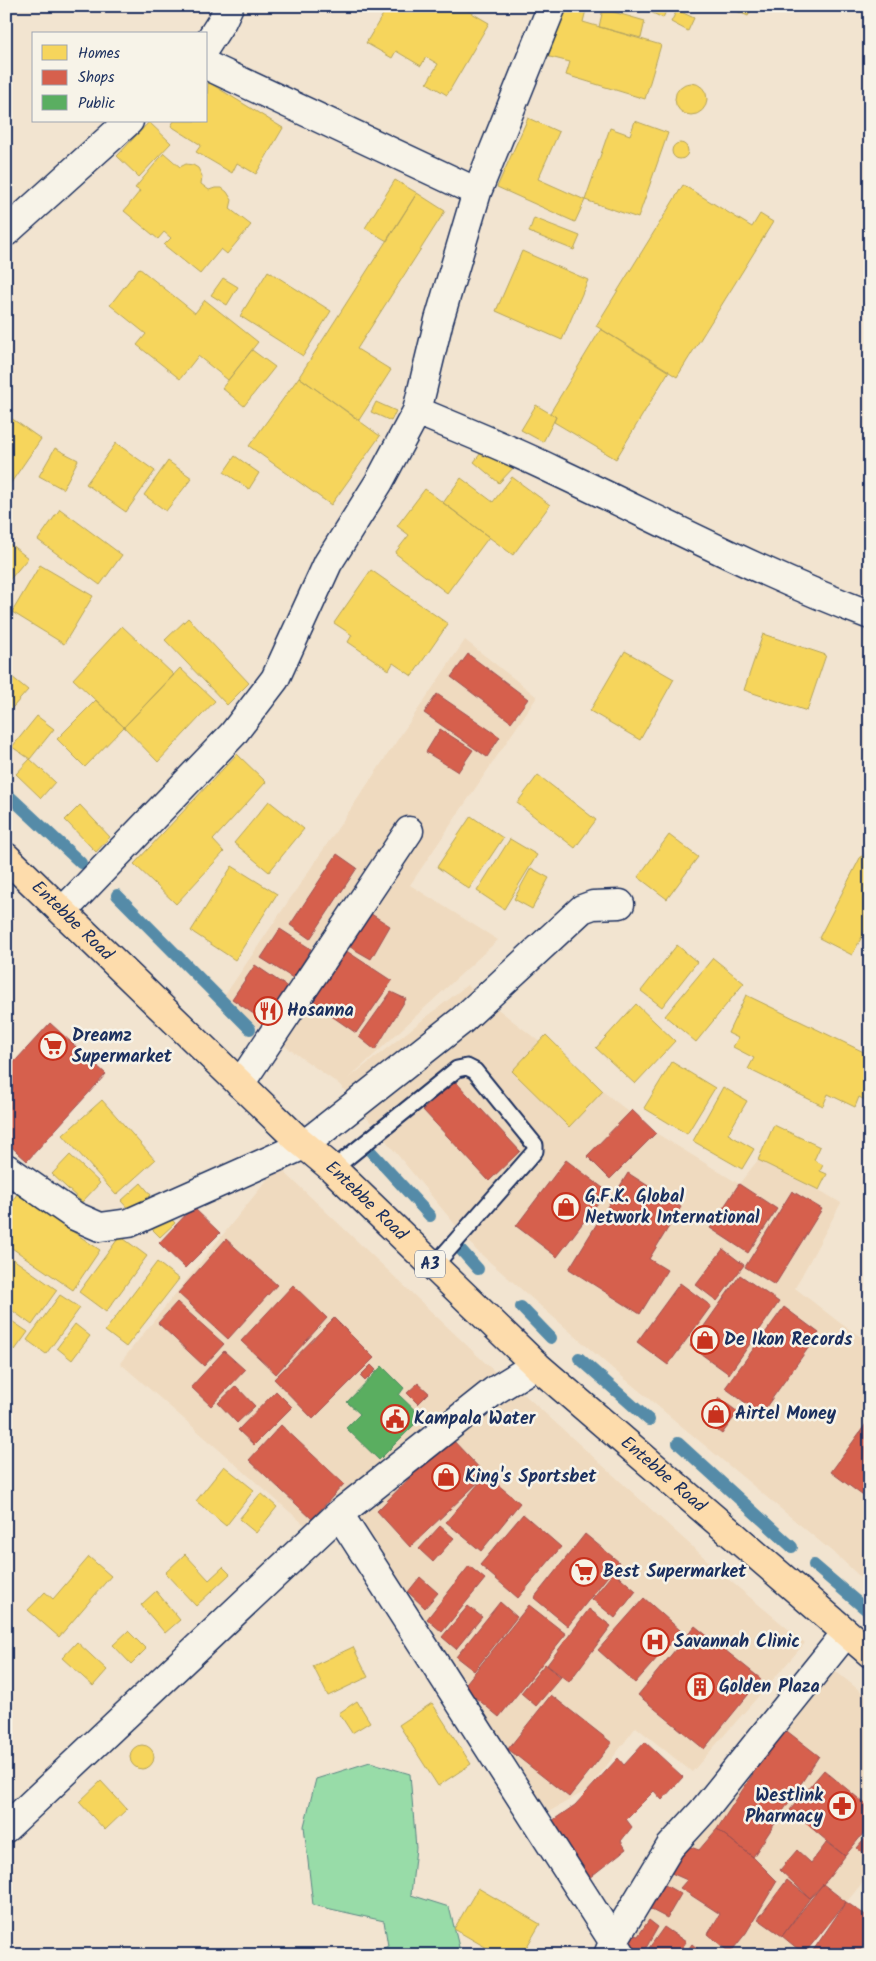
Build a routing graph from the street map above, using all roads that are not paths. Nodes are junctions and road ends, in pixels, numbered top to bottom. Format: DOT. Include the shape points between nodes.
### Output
graph roads {
  1 [pos="229,6"];
  2 [pos="552,6"];
  3 [pos="208,43"];
  4 [pos="208,66"];
  5 [pos="128,122"];
  6 [pos="477,192"];
  7 [pos="6,232"];
  8 [pos="417,411"];
  9 [pos="870,615"];
  10 [pos="409,831"];
  11 [pos="6,857"];
  12 [pos="620,904"];
  13 [pos="63,911"];
  14 [pos="240,1084"];
  15 [pos="304,1145"];
  16 [pos="6,1168"];
  17 [pos="333,1169"];
  18 [pos="433,1267"];
  19 [pos="536,1365"];
  20 [pos="339,1514"];
  21 [pos="846,1633"];
  22 [pos="870,1653"];
  23 [pos="6,1828"];
  24 [pos="615,1950"];
  1 -- 3 [label="street"];
  2 -- 6 [label="street"];
  4 -- 6 [label="street"];
  5 -- 7 [label="street"];
  6 -- 8 [label="street" via="439,320"];
  8 -- 9 [label="street" via="550,468 709,545"];
  8 -- 13 [label="street" via="379,482 328,563 275,679 233,734"];
  10 -- 14 [label="street"];
  11 -- 13 [label="main road, Entebbe Road / A3"];
  12 -- 15 [label="street" via="582,909 461,1021"];
  13 -- 14 [label="main road, Entebbe Road / A3"];
  14 -- 15 [label="main road, Entebbe Road / A3"];
  15 -- 16 [label="street" via="129,1223 100,1227 75,1216"];
  15 -- 17 [label="main road, Entebbe Road / A3"];
  17 -- 18 [label="main road, Entebbe Road / A3"];
  17 -- 18 [label="lane" via="457,1069 467,1067 476,1071 535,1145 535,1151"];
  18 -- 19 [label="main road, Entebbe Road / A3"];
  19 -- 20 [label="street" via="494,1391"];
  19 -- 21 [label="main road, Entebbe Road / A3"];
  20 -- 23 [label="street"];
  20 -- 24 [label="street"];
  21 -- 22 [label="main road, Entebbe Road / A3"];
  21 -- 24 [label="street" via="703,1811 670,1847"];
}
